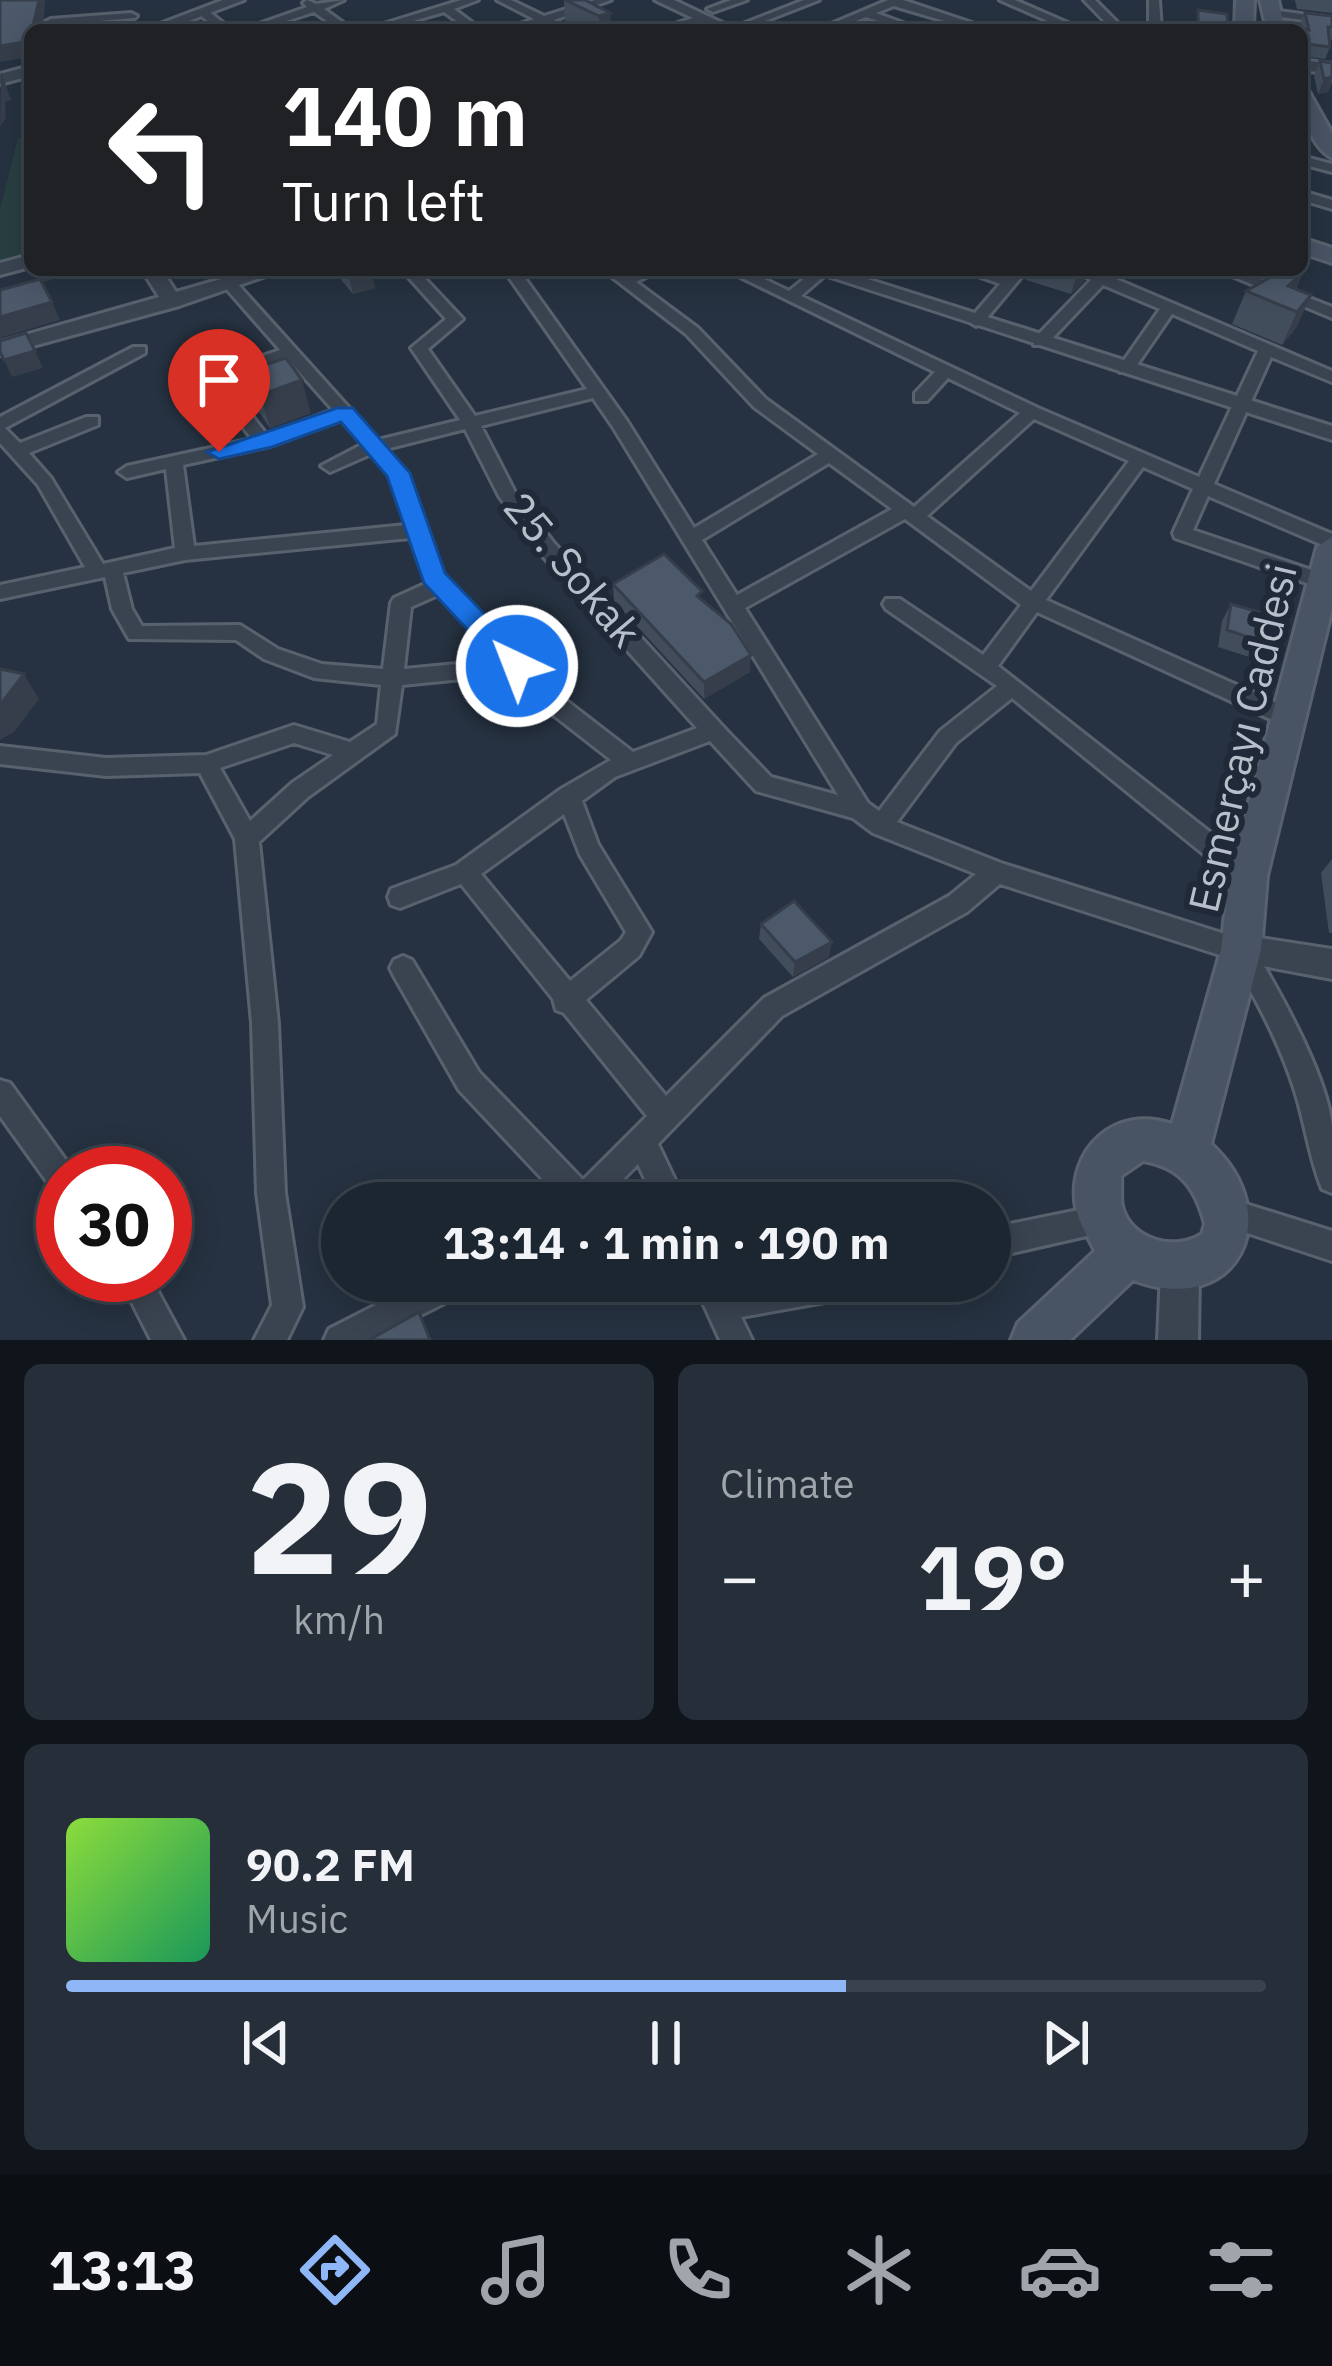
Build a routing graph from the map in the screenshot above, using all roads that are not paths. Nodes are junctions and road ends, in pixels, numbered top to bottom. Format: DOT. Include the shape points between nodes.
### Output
graph roads {
  1 [pos="133,0"];
  2 [pos="237,0"];
  3 [pos="302,0"];
  4 [pos="339,0"];
  5 [pos="400,0"];
  6 [pos="473,0"];
  7 [pos="502,0"];
  8 [pos="562,0"];
  9 [pos="606,0"];
  10 [pos="662,0"];
  11 [pos="692,0"];
  12 [pos="742,0"];
  13 [pos="814,0"];
  14 [pos="1005,0"];
  15 [pos="1089,0"];
  16 [pos="896,1"];
  17 [pos="316,8"];
  18 [pos="447,9"];
  19 [pos="580,9"];
  20 [pos="203,13"];
  21 [pos="866,13"];
  22 [pos="708,14"];
  23 [pos="1272,14"];
  24 [pos="425,16"];
  25 [pos="544,20"];
  26 [pos="600,20"];
  27 [pos="1332,21"];
  28 [pos="131,23"];
  29 [pos="169,24"];
  30 [pos="218,24"];
  31 [pos="267,24"];
  32 [pos="339,24"];
  33 [pos="408,24"];
  34 [pos="468,24"];
  35 [pos="530,24"];
  36 [pos="553,24"];
  37 [pos="679,24"];
  38 [pos="734,24"];
  39 [pos="754,24"];
  40 [pos="839,24"];
  41 [pos="898,24"];
  42 [pos="968,24"];
  43 [pos="1063,24"];
  44 [pos="1113,24"];
  45 [pos="1309,121"];
  46 [pos="1332,152"];
  47 [pos="156,276"];
  48 [pos="253,276"];
  49 [pos="415,276"];
  50 [pos="516,276"];
  51 [pos="617,276"];
  52 [pos="746,276"];
  53 [pos="815,276"];
  54 [pos="840,276"];
  55 [pos="1015,276"];
  56 [pos="1104,276"];
  57 [pos="1110,276"];
  58 [pos="1240,276"];
  59 [pos="229,283"];
  60 [pos="791,297"];
  61 [pos="172,302"];
  62 [pos="1168,308"];
  63 [pos="1332,313"];
  64 [pos="976,321"];
  65 [pos="1040,342"];
  66 [pos="0,350"];
  67 [pos="140,350"];
  68 [pos="292,351"];
  69 [pos="1267,352"];
  70 [pos="1126,369"];
  71 [pos="946,371"];
  72 [pos="1332,376"];
  73 [pos="597,392"];
  74 [pos="921,398"];
  75 [pos="1238,404"];
  76 [pos="345,412"];
  77 [pos="1032,412"];
  78 [pos="469,420"];
  79 [pos="92,421"];
  80 [pos="0,428"];
  81 [pos="1332,434"];
  82 [pos="264,442"];
  83 [pos="370,448"];
  84 [pos="17,451"];
  85 [pos="829,455"];
  86 [pos="1138,460"];
  87 [pos="174,461"];
  88 [pos="331,466"];
  89 [pos="127,472"];
  90 [pos="1201,487"];
  91 [pos="909,514"];
  92 [pos="415,531"];
  93 [pos="690,539"];
  94 [pos="185,553"];
  95 [pos="1330,554"];
  96 [pos="104,568"];
  97 [pos="441,585"];
  98 [pos="0,592"];
  99 [pos="1030,601"];
  100 [pos="893,604"];
  101 [pos="735,605"];
  102 [pos="517,666"];
  103 [pos="984,669"];
  104 [pos="391,678"];
  105 [pos="1012,686"];
  106 [pos="1289,718"];
  107 [pos="713,731"];
  108 [pos="353,752"];
  109 [pos="0,754"];
  110 [pos="630,762"];
  111 [pos="206,764"];
  112 [pos="569,796"];
  113 [pos="860,810"];
  114 [pos="880,826"];
  115 [pos="248,838"];
  116 [pos="465,872"];
  117 [pos="997,872"];
  118 [pos="1248,876"];
  119 [pos="400,897"];
  120 [pos="1241,950"];
  121 [pos="1332,964"];
  122 [pos="403,968"];
  123 [pos="565,1001"];
  124 [pos="0,1094"];
  125 [pos="663,1114"];
  126 [pos="642,1141"];
  127 [pos="38,1146"];
  128 [pos="1187,1152"];
  129 [pos="1332,1179"];
  130 [pos="562,1182"];
  131 [pos="601,1182"];
  132 [pos="661,1182"];
  133 [pos="1227,1213"];
  134 [pos="1116,1236"];
  135 [pos="1011,1243"];
  136 [pos="1332,1246"];
  137 [pos="1180,1272"];
  138 [pos="148,1302"];
  139 [pos="414,1302"];
  140 [pos="718,1302"];
  141 [pos="168,1340"];
  142 [pos="270,1340"];
  143 [pos="340,1340"];
  144 [pos="736,1340"];
  145 [pos="1035,1340"];
  146 [pos="1178,1340"];
  1 -- 28 [label="street"];
  2 -- 20 [label="street"];
  3 -- 17 [label="street"];
  4 -- 17 [label="street"];
  5 -- 24 [label="street"];
  6 -- 18 [label="street"];
  7 -- 25 [label="street"];
  8 -- 19 [label="street"];
  9 -- 19 [label="street"];
  10 -- 22 [label="street"];
  11 -- 22 [label="street"];
  12 -- 22 [label="street"];
  13 -- 39 [label="street"];
  14 -- 43 [label="street"];
  15 -- 44 [label="street"];
  16 -- 21 [label="street"];
  16 -- 42 [label="street"];
  17 -- 31 [label="street"];
  17 -- 32 [label="street"];
  18 -- 24 [label="street"];
  18 -- 34 [label="street"];
  19 -- 25 [label="street"];
  19 -- 26 [label="street"];
  20 -- 29 [label="street"];
  20 -- 30 [label="street"];
  21 -- 40 [label="street"];
  21 -- 41 [label="street"];
  22 -- 37 [label="street"];
  22 -- 38 [label="street"];
  23 -- 27 [label="street"];
  24 -- 33 [label="street"];
  25 -- 35 [label="street"];
  25 -- 36 [label="street"];
  45 -- 46 [label="main road"];
  47 -- 61 [label="street"];
  48 -- 59 [label="street"];
  49 -- 78 [label="street, 25. Sokak" via="455,319 419,348"];
  50 -- 73 [label="street"];
  51 -- 85 [label="street"];
  52 -- 60 [label="street"];
  53 -- 60 [label="street"];
  54 -- 64 [label="street"];
  55 -- 64 [label="street"];
  56 -- 65 [label="street"];
  57 -- 62 [label="street"];
  58 -- 63 [label="street"];
  59 -- 61 [label="street"];
  59 -- 68 [label="street"];
  60 -- 71 [label="street"];
  61 -- 66 [label="street"];
  62 -- 69 [label="street"];
  62 -- 70 [label="street"];
  64 -- 65 [label="street"];
  65 -- 70 [label="street"];
  67 -- 80 [label="street"];
  68 -- 76 [label="street"];
  68 -- 82 [label="street" via="218,383"];
  69 -- 72 [label="street"];
  69 -- 75 [label="street"];
  70 -- 75 [label="street"];
  71 -- 74 [label="street"];
  71 -- 77 [label="street"];
  73 -- 78 [label="street"];
  73 -- 93 [label="street"];
  75 -- 81 [label="street"];
  75 -- 90 [label="street"];
  76 -- 82 [label="street"];
  76 -- 83 [label="street"];
  77 -- 86 [label="street"];
  77 -- 91 [label="street"];
  78 -- 83 [label="street"];
  78 -- 107 [label="street, 25. Sokak" via="508,496 548,548"];
  79 -- 84 [label="street"];
  80 -- 84 [label="street"];
  82 -- 87 [label="street"];
  83 -- 88 [label="street"];
  83 -- 92 [label="street" via="398,473"];
  84 -- 96 [label="street"];
  85 -- 91 [label="street"];
  85 -- 93 [label="street"];
  86 -- 90 [label="street"];
  86 -- 99 [label="street"];
  87 -- 89 [label="street"];
  87 -- 94 [label="street"];
  90 -- 95 [label="street"];
  90 -- 95 [label="street" via="1182,533"];
  91 -- 99 [label="street"];
  91 -- 101 [label="street"];
  92 -- 94 [label="street"];
  92 -- 97 [label="street"];
  93 -- 101 [label="street"];
  94 -- 96 [label="street"];
  95 -- 106 [label="main road, Esmerçayı Caddesi"];
  96 -- 98 [label="street"];
  96 -- 104 [label="street" via="136,634 241,632 271,654 321,672"];
  97 -- 102 [label="street"];
  97 -- 104 [label="street" via="401,603"];
  99 -- 103 [label="street"];
  99 -- 106 [label="street"];
  100 -- 103 [label="street"];
  101 -- 113 [label="street"];
  102 -- 104 [label="street"];
  102 -- 110 [label="street"];
  103 -- 105 [label="street"];
  104 -- 108 [label="street" via="386,728"];
  105 -- 114 [label="street" via="948,737"];
  105 -- 118 [label="street"];
  106 -- 118 [label="main road, Esmerçayı Caddesi"];
  107 -- 110 [label="street"];
  107 -- 113 [label="street, 25. Sokak" via="764,784"];
  108 -- 111 [label="street" via="294,734"];
  108 -- 115 [label="street"];
  109 -- 111 [label="street" via="106,767"];
  110 -- 112 [label="street"];
  111 -- 115 [label="street"];
  112 -- 116 [label="street"];
  112 -- 123 [label="street" via="588,848 640,932"];
  113 -- 114 [label="street"];
  114 -- 117 [label="street"];
  115 -- 142 [label="street" via="271,1193 288,1307"];
  116 -- 119 [label="street"];
  116 -- 123 [label="street"];
  117 -- 120 [label="street"];
  117 -- 125 [label="street" via="958,904 773,1007"];
  118 -- 120 [label="main road, Esmerçayı Caddesi"];
  120 -- 121 [label="street"];
  120 -- 128 [label="main road, Esmerçayı Caddesi"];
  120 -- 129 [label="street" via="1285,1022 1315,1101"];
  122 -- 130 [label="street" via="469,1081"];
  123 -- 125 [label="street"];
  124 -- 127 [label="street"];
  125 -- 126 [label="street"];
  126 -- 131 [label="street"];
  126 -- 132 [label="street"];
  128 -- 133 [label="main road" via="1206,1169"];
  128 -- 134 [label="main road" via="1143,1138 1109,1152 1096,1185"];
  133 -- 136 [label="street"];
  133 -- 137 [label="main road" via="1217,1254"];
  134 -- 135 [label="street"];
  134 -- 137 [label="main road" via="1159,1269"];
  134 -- 145 [label="main road"];
  137 -- 146 [label="street"];
  138 -- 141 [label="street"];
  139 -- 143 [label="street"];
  140 -- 144 [label="street"];
}
